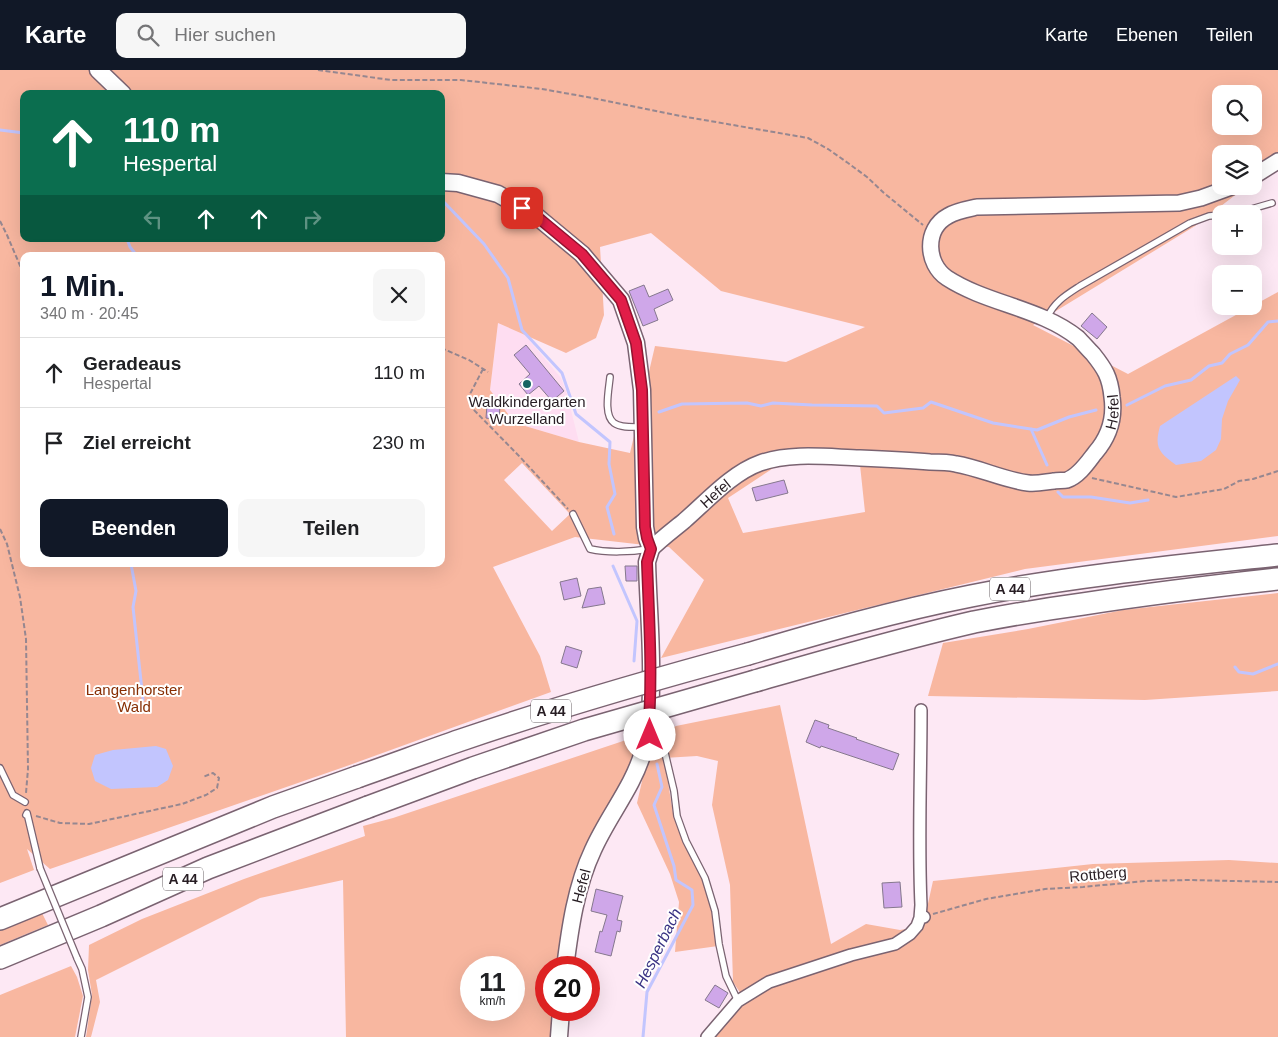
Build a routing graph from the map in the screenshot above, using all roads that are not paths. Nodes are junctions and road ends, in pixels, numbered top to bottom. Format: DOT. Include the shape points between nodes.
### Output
graph roads {
  1 [pos="98,70"];
  2 [pos="119,90"];
  3 [pos="1278,161"];
  4 [pos="1262,171"];
  5 [pos="445,182"];
  6 [pos="1212,194"];
  7 [pos="1272,203"];
  8 [pos="1262,206"];
  9 [pos="1212,216"];
  10 [pos="1046,320"];
  11 [pos="610,377"];
  12 [pos="643,427"];
  13 [pos="573,514"];
  14 [pos="651,549"];
  15 [pos="1278,556"];
  16 [pos="1278,579"];
  17 [pos="921,710"];
  18 [pos="648,734"];
  19 [pos="0,768"];
  20 [pos="25,802"];
  21 [pos="26,814"];
  22 [pos="0,919"];
  23 [pos="566,956"];
  24 [pos="0,958"];
  25 [pos="738,1001"];
  26 [pos="561,1021"];
  27 [pos="81,1037"];
  28 [pos="560,1037"];
  29 [pos="708,1037"];
  1 -- 2 [label="main road"];
  3 -- 4 [label="street"];
  5 -- 12 [label="main road" via="458,182 498,194 535,215 582,254 621,300 636,343"];
  6 -- 10 [label="street, Hefel" via="1179,203 977,207 948,216 938,224 930,248 934,264 944,276"];
  7 -- 8 [label="lane"];
  9 -- 10 [label="lane" via="1190,222 1080,286 1052,307"];
  10 -- 14 [label="street, Hefel" via="1078,338 1102,366 1111,385 1114,406 1109,432 1104,443 1076,475 1066,480 1028,483 956,464 873,458 779,458 741,472"];
  11 -- 12 [label="lane" via="607,410 610,418 628,427"];
  12 -- 14 [label="main road" via="645,527"];
  13 -- 14 [label="lane" via="590,549 601,552"];
  14 -- 18 [label="main road, Hefel" via="647,562 651,669"];
  15 -- 22 [label="highway, A 44, bridge" via="1157,568 970,596 660,677 461,740 273,807"];
  16 -- 24 [label="highway, A 44, bridge" via="1161,592 976,622 841,656 584,730 368,806 208,868"];
  17 -- 25 [label="street" via="922,917 917,926 895,944 769,982"];
  18 -- 23 [label="main road, Hefel" via="632,781 587,864"];
  18 -- 25 [label="lane" via="656,739 665,753 677,816 705,878 715,912 726,976"];
  19 -- 20 [label="lane" via="13,795"];
  21 -- 27 [label="lane, bridge" via="40,868 82,969 88,997"];
  25 -- 29 [label="street"];
  26 -- 28 [label="main road"];
}
